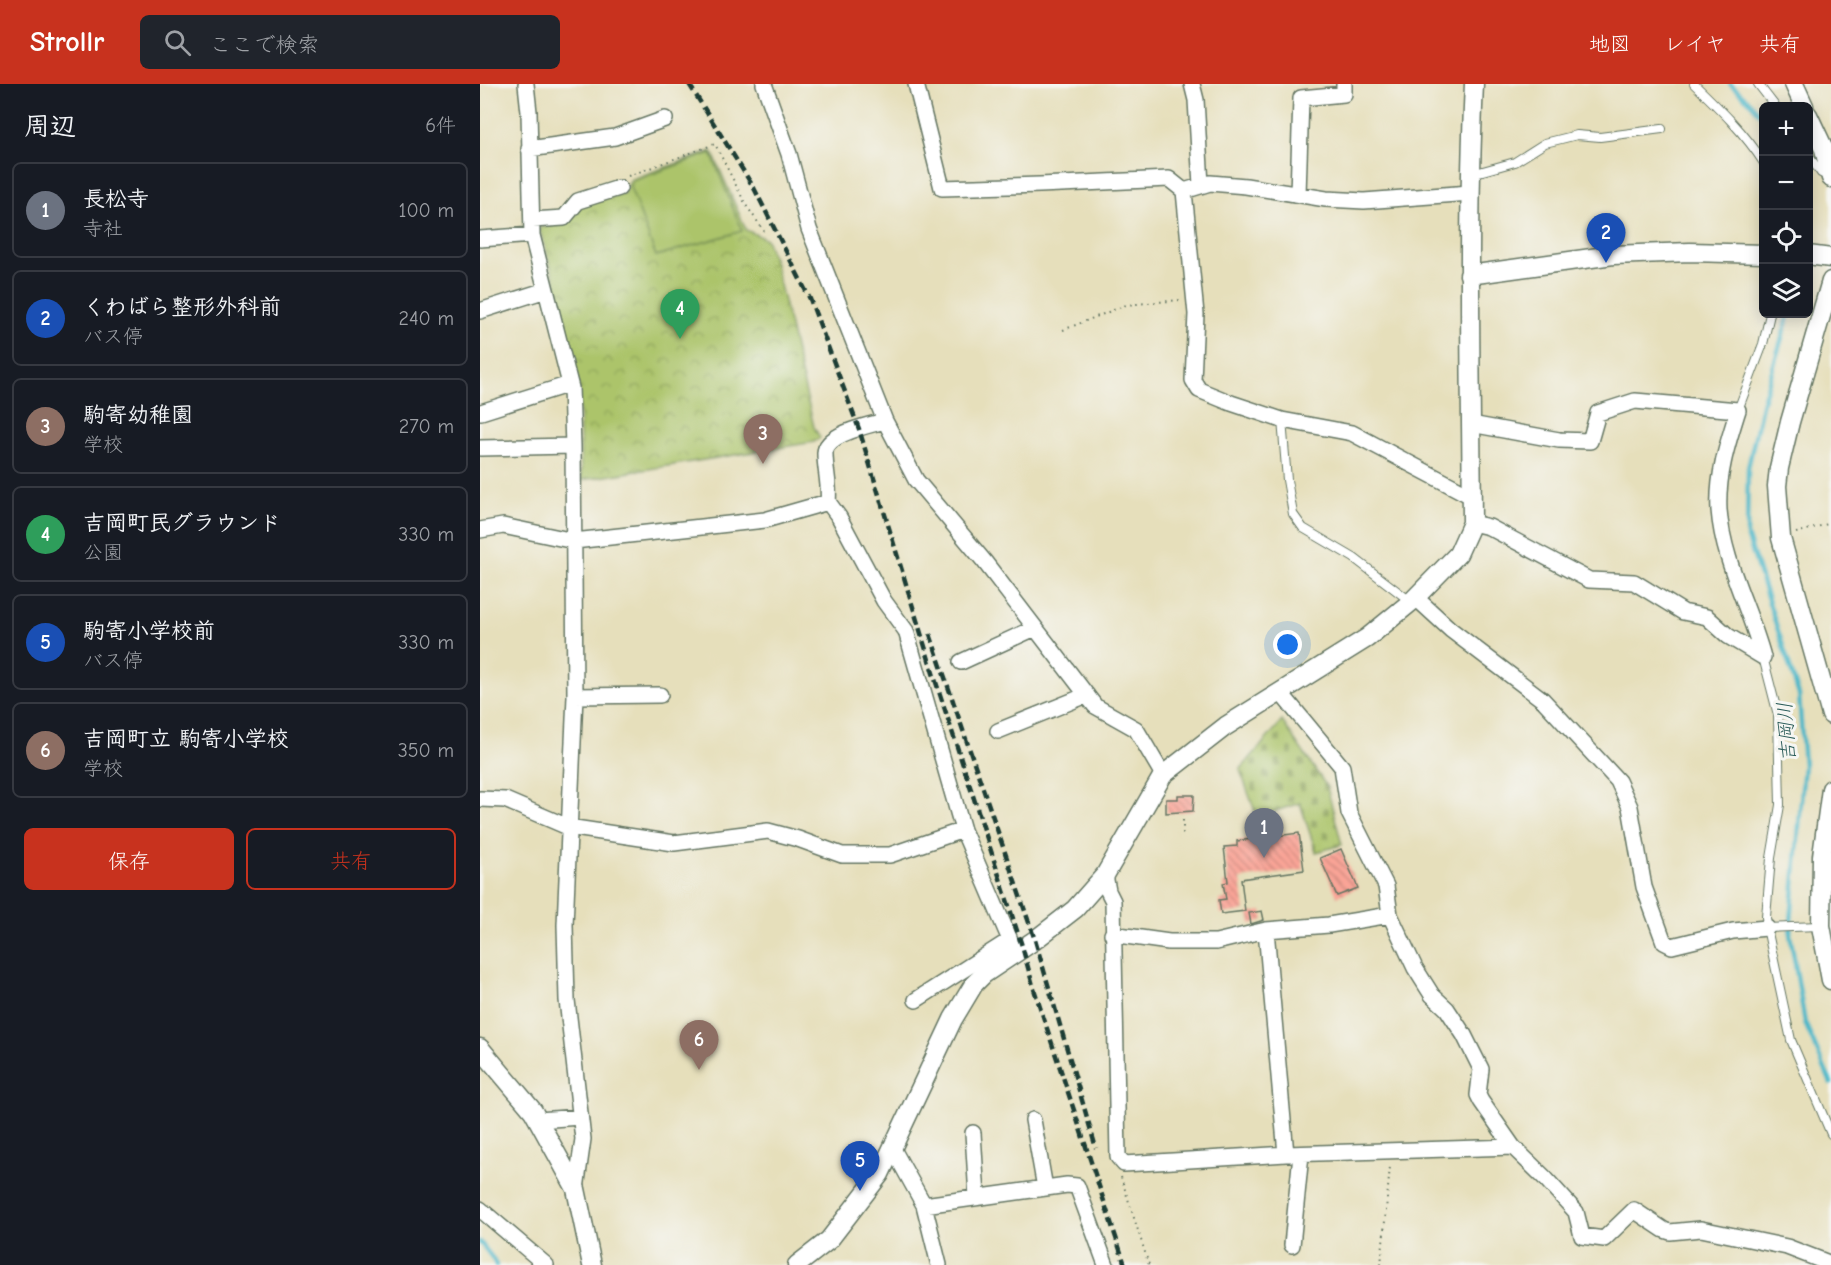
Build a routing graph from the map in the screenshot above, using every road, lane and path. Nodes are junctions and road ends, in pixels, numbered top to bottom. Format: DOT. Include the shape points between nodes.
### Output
graph roads {
  1 [pos="526,84"];
  2 [pos="764,84"];
  3 [pos="916,84"];
  4 [pos="1192,84"];
  5 [pos="1344,84"];
  6 [pos="1474,84"];
  7 [pos="1694,84"];
  8 [pos="1758,84"];
  9 [pos="1794,84"];
  10 [pos="1772,102"];
  11 [pos="1802,102"];
  12 [pos="665,120"];
  13 [pos="1813,124"];
  14 [pos="1662,129"];
  15 [pos="529,149"];
  16 [pos="1760,156"];
  17 [pos="1810,156"];
  18 [pos="1831,178"];
  19 [pos="1470,184"];
  20 [pos="1201,185"];
  21 [pos="619,188"];
  22 [pos="1184,191"];
  23 [pos="1298,194"];
  24 [pos="532,227"];
  25 [pos="764,231"];
  26 [pos="480,238"];
  27 [pos="1759,254"];
  28 [pos="1469,275"];
  29 [pos="1831,280"];
  30 [pos="546,290"];
  31 [pos="1194,299"];
  32 [pos="480,311"];
  33 [pos="1769,318"];
  34 [pos="1063,330"];
  35 [pos="570,384"];
  36 [pos="1738,410"];
  37 [pos="481,412"];
  38 [pos="1282,420"];
  39 [pos="885,421"];
  40 [pos="1470,424"];
  41 [pos="573,446"];
  42 [pos="480,448"];
  43 [pos="1472,496"];
  44 [pos="828,501"];
  45 [pos="1472,523"];
  46 [pos="1831,523"];
  47 [pos="480,530"];
  48 [pos="1781,538"];
  49 [pos="574,541"];
  50 [pos="1413,600"];
  51 [pos="1035,628"];
  52 [pos="1763,657"];
  53 [pos="961,663"];
  54 [pos="1280,692"];
  55 [pos="660,695"];
  56 [pos="1087,695"];
  57 [pos="574,696"];
  58 [pos="1831,715"];
  59 [pos="998,731"];
  60 [pos="1163,775"];
  61 [pos="1831,789"];
  62 [pos="480,799"];
  63 [pos="1183,820"];
  64 [pos="568,827"];
  65 [pos="963,830"];
  66 [pos="1183,836"];
  67 [pos="1105,875"];
  68 [pos="1390,915"];
  69 [pos="1771,928"];
  70 [pos="1820,929"];
  71 [pos="1266,930"];
  72 [pos="1113,934"];
  73 [pos="969,976"];
  74 [pos="1831,980"];
  75 [pos="916,1000"];
  76 [pos="480,1048"];
  77 [pos="580,1117"];
  78 [pos="538,1120"];
  79 [pos="1033,1120"];
  80 [pos="973,1133"];
  81 [pos="1831,1134"];
  82 [pos="1513,1147"];
  83 [pos="893,1149"];
  84 [pos="1391,1150"];
  85 [pos="1293,1154"];
  86 [pos="1120,1160"];
  87 [pos="1045,1188"];
  88 [pos="576,1189"];
  89 [pos="977,1197"];
  90 [pos="924,1205"];
  91 [pos="480,1209"];
  92 [pos="1292,1245"];
  93 [pos="1831,1264"];
  94 [pos="546,1265"];
  95 [pos="592,1265"];
  96 [pos="797,1265"];
  97 [pos="939,1265"];
  98 [pos="1106,1265"];
  99 [pos="1149,1265"];
  100 [pos="1380,1265"];
  1 -- 15 [label="street"];
  2 -- 39 [label="street" via="789,154 809,229"];
  3 -- 22 [label="street" via="942,188 1169,179"];
  4 -- 20 [label="street"];
  5 -- 23 [label="street" via="1344,94 1301,98"];
  6 -- 19 [label="street"];
  7 -- 16 [label="lane"];
  8 -- 10 [label="lane"];
  9 -- 11 [label="street"];
  12 -- 15 [label="street" via="615,137"];
  13 -- 18 [label="street"];
  14 -- 19 [label="lane" via="1600,137 1577,135 1545,143"];
  15 -- 24 [label="street"];
  17 -- 18 [label="lane" via="1821,173"];
  19 -- 23 [label="street" via="1364,201"];
  19 -- 28 [label="street"];
  20 -- 22 [label="street"];
  20 -- 23 [label="street"];
  21 -- 24 [label="street" via="578,201 564,218"];
  21 -- 25 [label="path" via="628,176 715,144"];
  22 -- 31 [label="street"];
  24 -- 26 [label="street"];
  24 -- 30 [label="street"];
  27 -- 28 [label="street" via="1612,255"];
  28 -- 40 [label="street"];
  29 -- 48 [label="street" via="1779,468"];
  30 -- 32 [label="street"];
  30 -- 35 [label="street"];
  31 -- 34 [label="path" via="1126,305"];
  31 -- 38 [label="street" via="1193,380 1199,390"];
  33 -- 36 [label="lane"];
  35 -- 37 [label="street"];
  35 -- 41 [label="street"];
  36 -- 40 [label="street" via="1635,401 1598,413 1590,441 1559,440"];
  36 -- 52 [label="street" via="1723,462 1719,510 1728,556"];
  38 -- 43 [label="street" via="1352,433"];
  38 -- 50 [label="lane" via="1293,514 1303,528"];
  39 -- 44 [label="street" via="841,435 827,445 824,451"];
  39 -- 51 [label="street" via="916,480"];
  40 -- 43 [label="street"];
  41 -- 42 [label="street"];
  41 -- 49 [label="street"];
  43 -- 45 [label="street"];
  44 -- 49 [label="street" via="765,520"];
  44 -- 65 [label="street" via="884,602 906,631"];
  45 -- 50 [label="street" via="1458,554"];
  45 -- 52 [label="street" via="1489,527 1589,580 1634,582 1683,612 1707,617 1728,636"];
  46 -- 48 [label="path"];
  47 -- 49 [label="street" via="503,526"];
  48 -- 58 [label="street"];
  49 -- 57 [label="street"];
  50 -- 54 [label="street" via="1367,638"];
  50 -- 69 [label="street" via="1543,700 1618,781 1630,807 1644,887 1664,942 1672,946"];
  51 -- 53 [label="street"];
  51 -- 56 [label="street"];
  52 -- 69 [label="lane" via="1778,715 1780,805 1766,917"];
  54 -- 60 [label="street" via="1226,726"];
  54 -- 68 [label="street" via="1342,767 1349,813 1386,886"];
  55 -- 57 [label="street"];
  56 -- 59 [label="street"];
  56 -- 60 [label="street" via="1095,706 1136,729"];
  57 -- 64 [label="street"];
  60 -- 67 [label="street"];
  61 -- 70 [label="street" via="1822,856"];
  62 -- 64 [label="street" via="505,800"];
  63 -- 66 [label="path"];
  64 -- 65 [label="street" via="674,843 768,831 842,855 890,855"];
  64 -- 77 [label="street" via="567,1000"];
  65 -- 73 [label="street" via="1010,940"];
  67 -- 72 [label="street" via="1113,901"];
  67 -- 73 [label="street" via="1075,909 1035,940 984,974"];
  68 -- 71 [label="street"];
  68 -- 82 [label="street" via="1415,968 1464,1035 1481,1069 1478,1095"];
  69 -- 70 [label="lane"];
  69 -- 81 [label="lane" via="1791,1040"];
  70 -- 74 [label="street"];
  71 -- 72 [label="street" via="1216,942 1168,942"];
  71 -- 85 [label="street"];
  72 -- 86 [label="street"];
  73 -- 75 [label="street"];
  73 -- 83 [label="street"];
  76 -- 78 [label="street"];
  77 -- 78 [label="street"];
  77 -- 88 [label="street" via="583,1139"];
  78 -- 88 [label="street"];
  79 -- 87 [label="street"];
  80 -- 89 [label="street"];
  82 -- 84 [label="street"];
  82 -- 93 [label="street" via="1576,1212 1582,1236 1605,1239 1634,1210 1670,1232 1712,1231 1787,1247"];
  83 -- 90 [label="street"];
  83 -- 96 [label="street" via="880,1174 829,1240"];
  84 -- 85 [label="street"];
  84 -- 100 [label="path"];
  85 -- 86 [label="street" via="1124,1164"];
  85 -- 92 [label="street"];
  86 -- 99 [label="path" via="1122,1182"];
  87 -- 89 [label="street"];
  87 -- 98 [label="street" via="1077,1186"];
  88 -- 95 [label="street"];
  89 -- 90 [label="street"];
  90 -- 97 [label="street"];
  91 -- 94 [label="street"];
}
